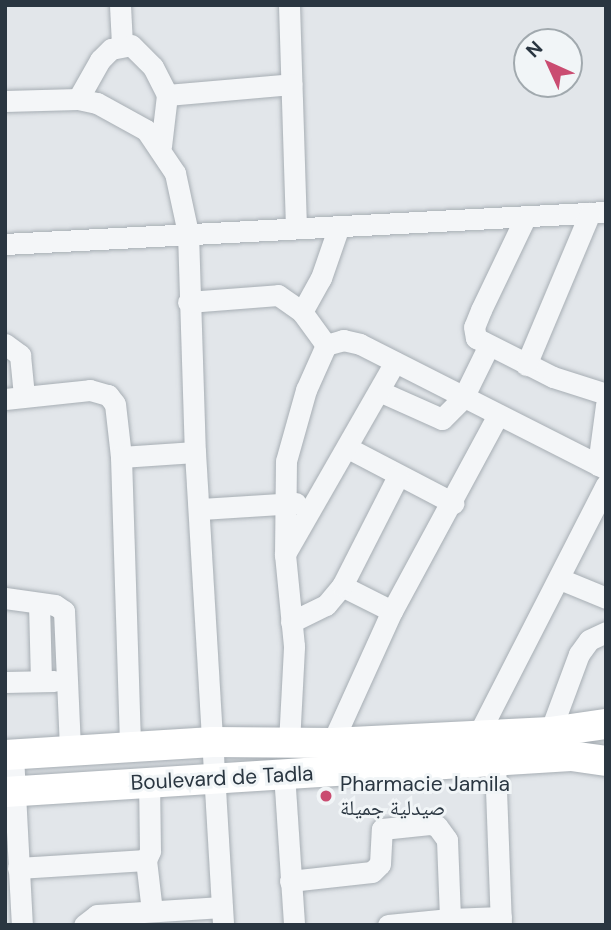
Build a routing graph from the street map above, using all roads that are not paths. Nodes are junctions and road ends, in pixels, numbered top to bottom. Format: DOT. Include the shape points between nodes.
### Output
graph roads {
  1 [pos="120,5"];
  2 [pos="289,5"];
  3 [pos="122,45"];
  4 [pos="292,84"];
  5 [pos="167,95"];
  6 [pos="78,99"];
  7 [pos="5,102"];
  8 [pos="161,146"];
  9 [pos="598,212"];
  10 [pos="526,216"];
  11 [pos="339,226"];
  12 [pos="296,227"];
  13 [pos="188,233"];
  14 [pos="5,244"];
  15 [pos="188,302"];
  16 [pos="302,312"];
  17 [pos="5,344"];
  18 [pos="326,345"];
  19 [pos="488,347"];
  20 [pos="395,362"];
  21 [pos="526,365"];
  22 [pos="379,391"];
  23 [pos="606,394"];
  24 [pos="15,398"];
  25 [pos="463,398"];
  26 [pos="606,405"];
  27 [pos="498,415"];
  28 [pos="348,447"];
  29 [pos="195,452"];
  30 [pos="121,457"];
  31 [pos="603,473"];
  32 [pos="398,476"];
  33 [pos="316,502"];
  34 [pos="453,503"];
  35 [pos="283,504"];
  36 [pos="201,509"];
  37 [pos="285,555"];
  38 [pos="560,579"];
  39 [pos="342,586"];
  40 [pos="5,598"];
  41 [pos="606,598"];
  42 [pos="39,604"];
  43 [pos="392,611"];
  44 [pos="291,622"];
  45 [pos="606,632"];
  46 [pos="41,681"];
  47 [pos="67,681"];
  48 [pos="5,682"];
  49 [pos="606,724"];
  50 [pos="550,732"];
  51 [pos="478,735"];
  52 [pos="213,742"];
  53 [pos="289,743"];
  54 [pos="130,746"];
  55 [pos="70,750"];
  56 [pos="9,755"];
  57 [pos="331,757"];
  58 [pos="606,761"];
  59 [pos="495,762"];
  60 [pos="284,774"];
  61 [pos="217,778"];
  62 [pos="149,782"];
  63 [pos="10,791"];
  64 [pos="146,860"];
  65 [pos="18,867"];
  66 [pos="290,881"];
  67 [pos="152,911"];
  68 [pos="222,916"];
  69 [pos="501,921"];
  70 [pos="450,922"];
  71 [pos="22,925"];
  72 [pos="84,925"];
  73 [pos="294,925"];
  74 [pos="388,925"];
  1 -- 3 [label="street"];
  2 -- 4 [label="street"];
  3 -- 5 [label="street" via="131,45 153,66"];
  3 -- 6 [label="street" via="100,60"];
  4 -- 5 [label="street"];
  4 -- 12 [label="street"];
  5 -- 8 [label="street"];
  6 -- 7 [label="street"];
  6 -- 8 [label="street" via="120,114"];
  8 -- 13 [label="street" via="175,173"];
  9 -- 10 [label="street"];
  9 -- 21 [label="street"];
  10 -- 11 [label="street"];
  10 -- 19 [label="street" via="474,327 476,338"];
  11 -- 12 [label="street"];
  11 -- 16 [label="street" via="321,278"];
  12 -- 13 [label="street"];
  13 -- 14 [label="street"];
  13 -- 15 [label="street"];
  15 -- 16 [label="street" via="278,295"];
  15 -- 29 [label="street"];
  16 -- 18 [label="street"];
  17 -- 24 [label="street" via="20,355"];
  18 -- 20 [label="street" via="351,342"];
  18 -- 35 [label="street" via="292,435"];
  19 -- 21 [label="street"];
  19 -- 25 [label="street"];
  20 -- 22 [label="street"];
  20 -- 25 [label="street"];
  21 -- 23 [label="street"];
  22 -- 25 [label="street" via="442,419"];
  22 -- 28 [label="street"];
  24 -- 30 [label="street" via="90,390 108,395 115,404"];
  25 -- 27 [label="street"];
  26 -- 31 [label="street"];
  27 -- 31 [label="street"];
  27 -- 34 [label="street"];
  28 -- 32 [label="street"];
  28 -- 33 [label="street"];
  29 -- 30 [label="street"];
  29 -- 36 [label="street"];
  30 -- 54 [label="street"];
  31 -- 38 [label="street"];
  32 -- 34 [label="street"];
  32 -- 39 [label="street"];
  33 -- 35 [label="street"];
  33 -- 37 [label="street"];
  34 -- 43 [label="street"];
  35 -- 36 [label="street"];
  35 -- 37 [label="street"];
  36 -- 52 [label="street"];
  37 -- 44 [label="street"];
  38 -- 41 [label="street"];
  38 -- 51 [label="street"];
  39 -- 43 [label="street"];
  39 -- 44 [label="street" via="326,605"];
  40 -- 42 [label="street"];
  42 -- 46 [label="street"];
  42 -- 47 [label="street" via="64,611"];
  43 -- 57 [label="street"];
  44 -- 53 [label="street" via="294,657"];
  45 -- 50 [label="street" via="589,640 579,653"];
  46 -- 47 [label="street"];
  46 -- 48 [label="street"];
  47 -- 55 [label="street"];
  49 -- 50 [label="main road, Boulevard de Tadla"];
  50 -- 51 [label="main road, Boulevard de Tadla"];
  51 -- 57 [label="main road, Boulevard de Tadla"];
  52 -- 53 [label="main road, Boulevard de Tadla"];
  52 -- 54 [label="main road, Boulevard de Tadla"];
  52 -- 61 [label="street"];
  53 -- 57 [label="main road, Boulevard de Tadla"];
  54 -- 55 [label="main road, Boulevard de Tadla"];
  55 -- 56 [label="main road, Boulevard de Tadla"];
  56 -- 63 [label="street"];
  57 -- 59 [label="main road, Boulevard de Tadla"];
  57 -- 60 [label="main road, Boulevard de Tadla"];
  58 -- 59 [label="main road, Boulevard de Tadla" via="571,756"];
  59 -- 69 [label="street"];
  60 -- 61 [label="main road, Boulevard de Tadla"];
  60 -- 66 [label="street"];
  61 -- 62 [label="main road, Boulevard de Tadla"];
  61 -- 68 [label="street"];
  62 -- 63 [label="main road, Boulevard de Tadla"];
  62 -- 64 [label="street" via="150,851"];
  63 -- 65 [label="street"];
  64 -- 65 [label="street"];
  64 -- 67 [label="street"];
  65 -- 71 [label="street"];
  66 -- 70 [label="street" via="372,872 380,864 383,828 430,824 447,840"];
  66 -- 73 [label="street"];
  67 -- 68 [label="street"];
  67 -- 72 [label="street" via="97,915"];
  69 -- 70 [label="street"];
  70 -- 74 [label="street"];
}
